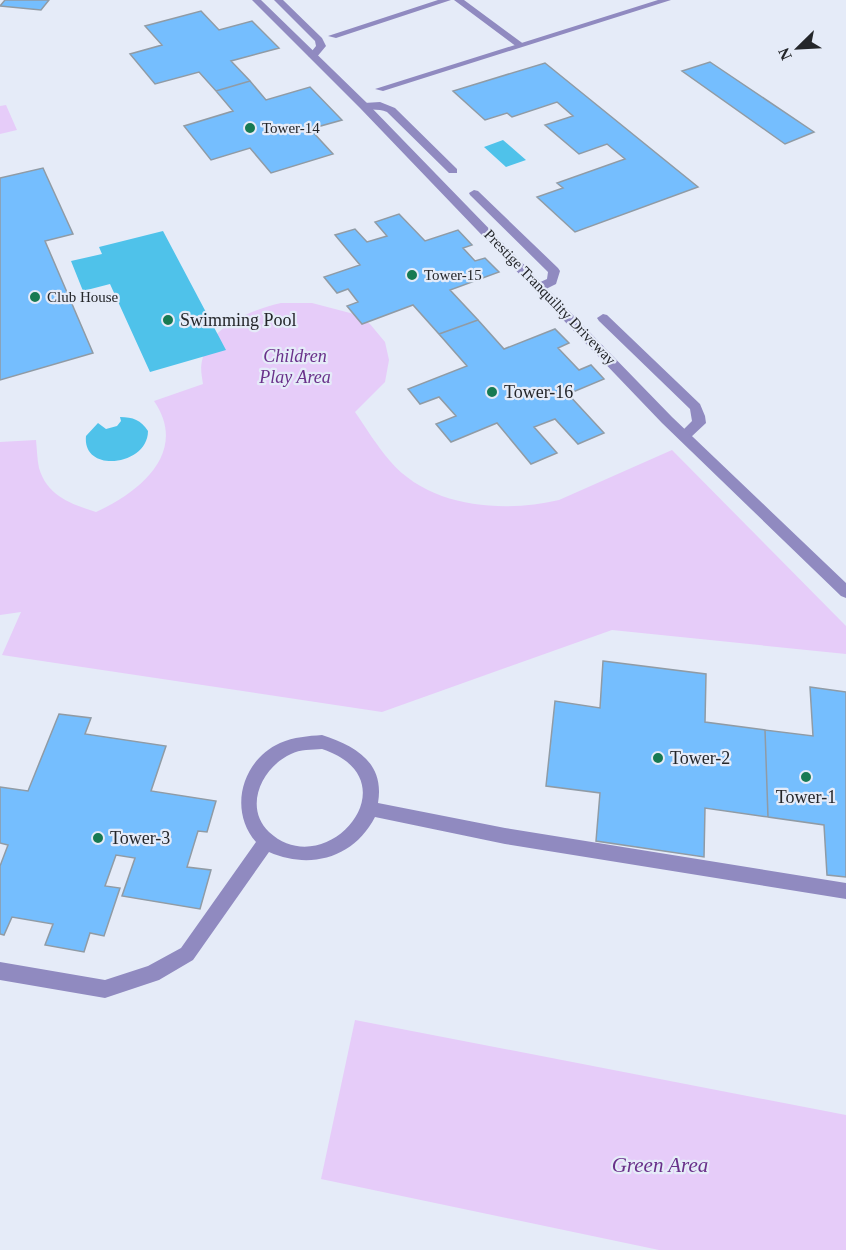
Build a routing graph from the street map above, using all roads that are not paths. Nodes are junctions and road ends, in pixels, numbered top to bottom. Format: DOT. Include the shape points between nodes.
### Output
graph roads {
  1 [pos="256,0"];
  2 [pos="278,0"];
  3 [pos="447,0"];
  4 [pos="458,0"];
  5 [pos="667,0"];
  6 [pos="333,36"];
  7 [pos="520,45"];
  8 [pos="313,56"];
  9 [pos="380,89"];
  10 [pos="364,106"];
  11 [pos="453,171"];
  12 [pos="474,193"];
  13 [pos="540,287"];
  14 [pos="603,318"];
  15 [pos="686,435"];
  16 [pos="846,592"];
  17 [pos="370,809"];
  18 [pos="267,841"];
  19 [pos="846,891"];
  20 [pos="0,970"];
  1 -- 8 [label="street, Prestige Tranquility Driveway"];
  2 -- 8 [label="street" via="319,40 321,46"];
  3 -- 6 [label="street"];
  4 -- 7 [label="street"];
  5 -- 7 [label="street"];
  7 -- 9 [label="street"];
  8 -- 10 [label="street, Prestige Tranquility Driveway"];
  10 -- 11 [label="street" via="380,105 391,110"];
  10 -- 13 [label="street, Prestige Tranquility Driveway"];
  12 -- 13 [label="street" via="554,272 552,280"];
  13 -- 15 [label="street, Prestige Tranquility Driveway"];
  14 -- 15 [label="street" via="695,407 699,423"];
  15 -- 16 [label="street, Prestige Tranquility Driveway"];
  17 -- 18 [label="street" via="353,838 319,854 283,850"];
  17 -- 18 [label="street" via="370,782 356,758 322,742 302,743 283,749 254,776 249,812 255,828"];
  17 -- 19 [label="street" via="505,836"];
  18 -- 20 [label="street" via="187,954 152,974 105,989"];
}
